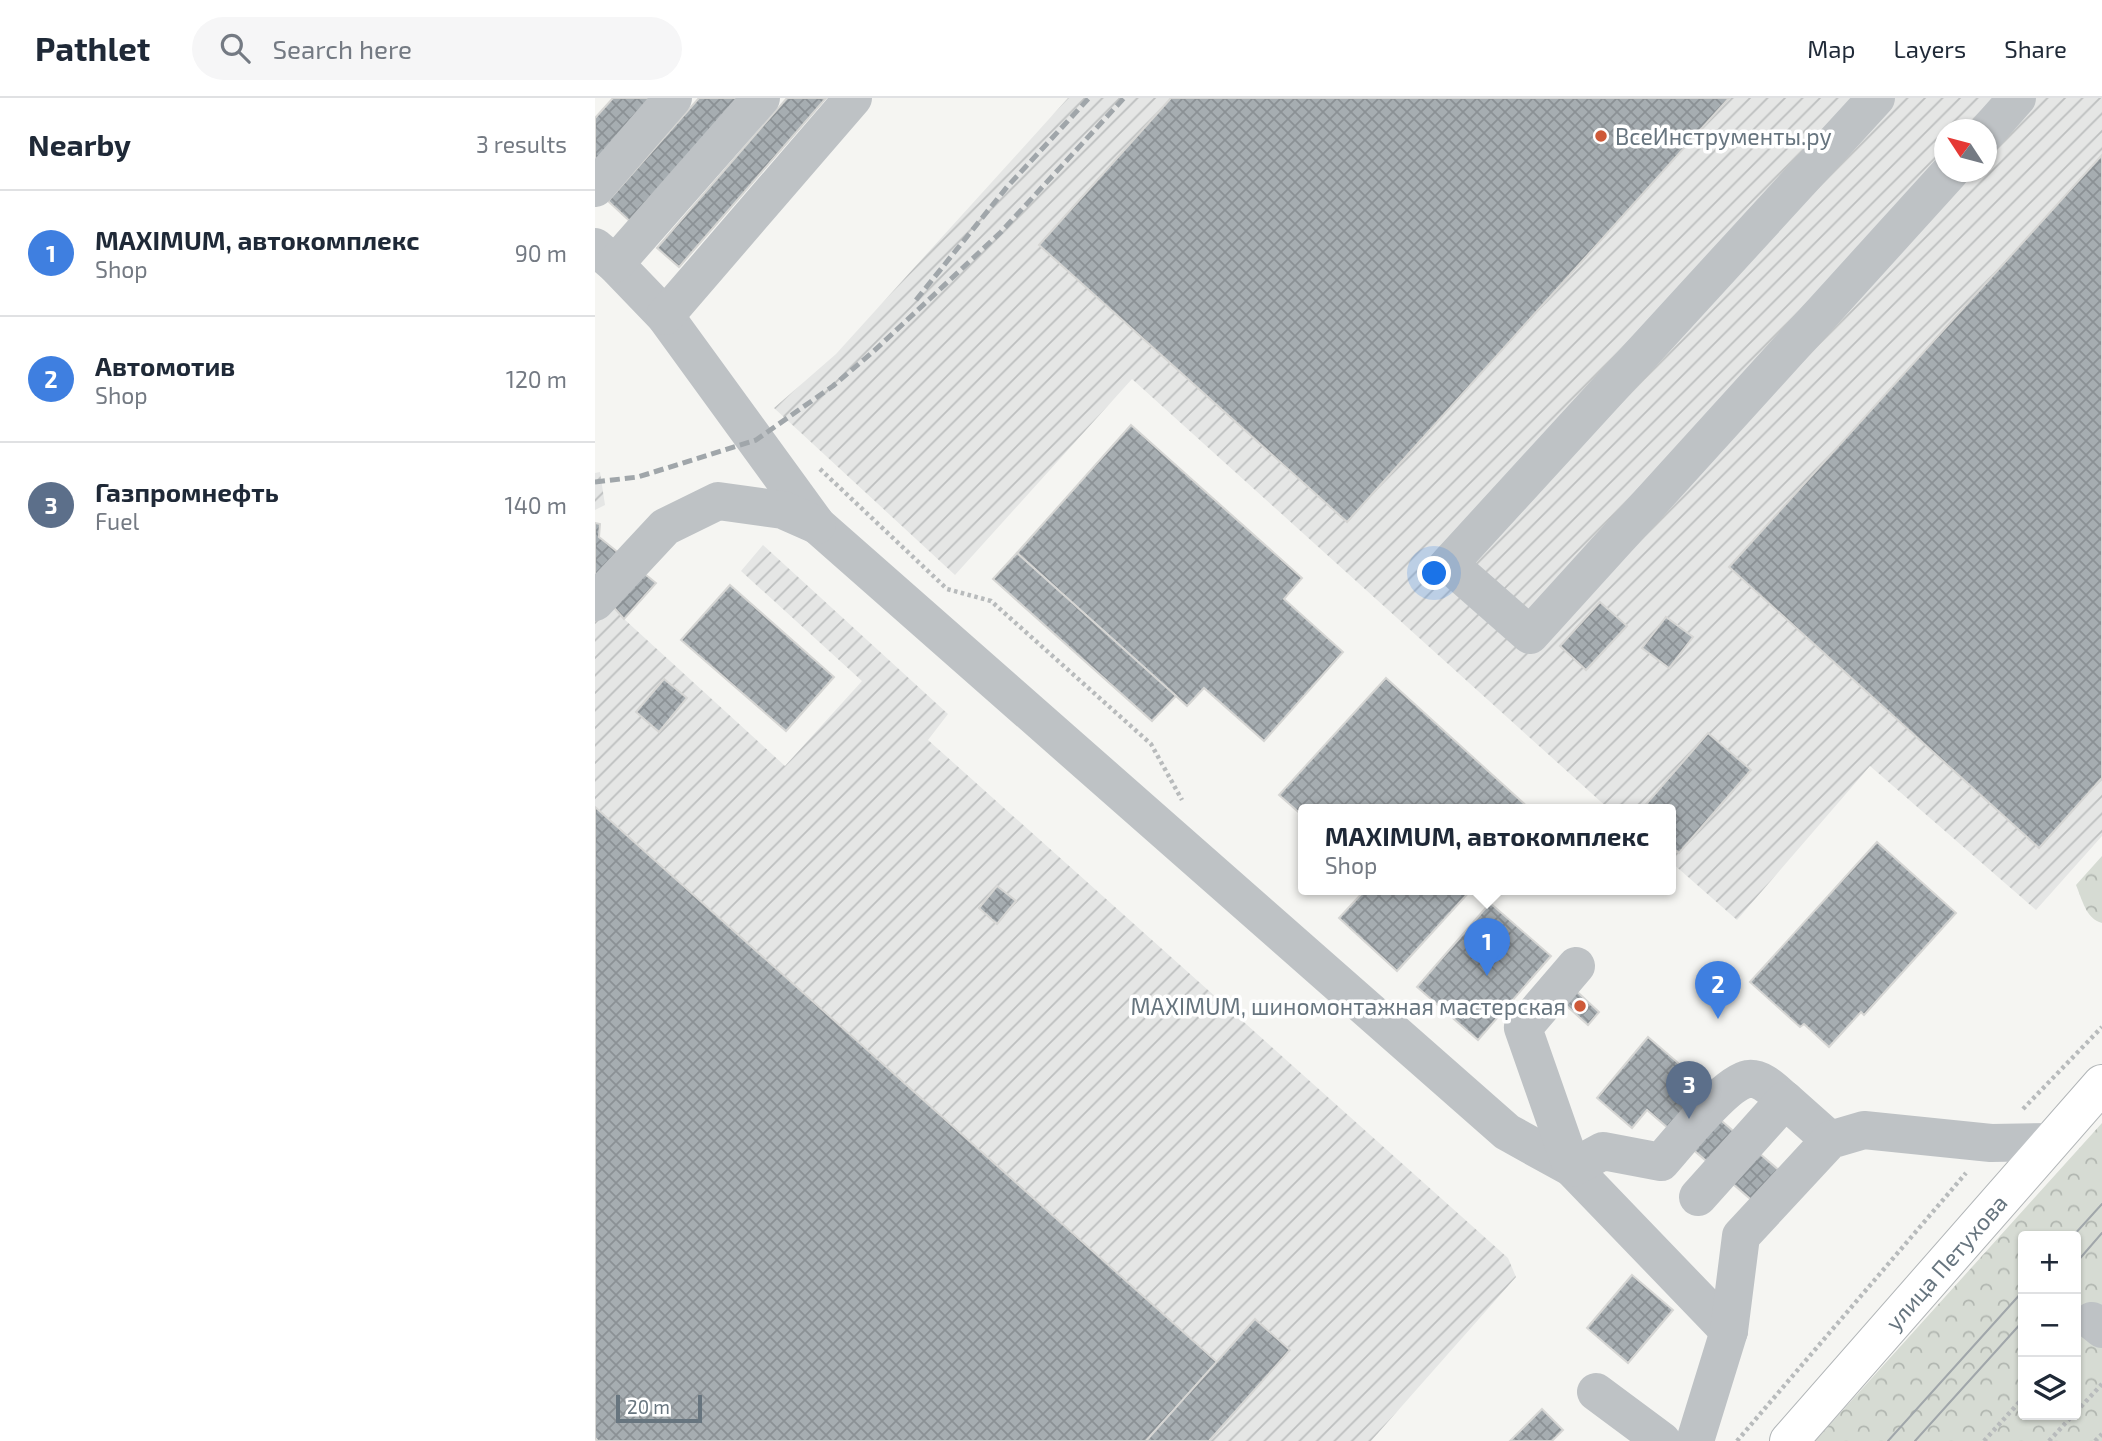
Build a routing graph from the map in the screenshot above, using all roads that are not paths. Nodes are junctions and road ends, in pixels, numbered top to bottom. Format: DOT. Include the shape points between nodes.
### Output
graph roads {
  1 [pos="673,98"];
  2 [pos="761,98"];
  3 [pos="853,98"];
  4 [pos="1876,98"];
  5 [pos="2017,98"];
  6 [pos="1997,120"];
  7 [pos="1941,182"];
  8 [pos="595,188"];
  9 [pos="605,256"];
  10 [pos="665,316"];
  11 [pos="817,524"];
  12 [pos="595,603"];
  13 [pos="1576,966"];
  14 [pos="2102,1084"];
  15 [pos="1785,1100"];
  16 [pos="1830,1140"];
  17 [pos="2051,1142"];
  18 [pos="1661,1161"];
  19 [pos="1572,1168"];
  20 [pos="1698,1197"];
  21 [pos="1741,1236"];
  22 [pos="1729,1331"];
  23 [pos="1596,1392"];
  24 [pos="1662,1441"];
  25 [pos="1695,1441"];
  26 [pos="1789,1441"];
  1 -- 8 [label="lane"];
  2 -- 9 [label="lane"];
  3 -- 10 [label="lane"];
  4 -- 7 [label="lane" via="1450,564 1530,635"];
  5 -- 6 [label="lane"];
  9 -- 10 [label="lane"];
  10 -- 11 [label="lane"];
  11 -- 12 [label="lane" via="783,510 718,501 665,527"];
  11 -- 19 [label="lane" via="1507,1132"];
  13 -- 19 [label="lane" via="1523,1028"];
  14 -- 17 [label="highway, улица Петухова"];
  15 -- 16 [label="lane"];
  15 -- 18 [label="lane" via="1766,1084 1749,1079 1730,1087"];
  15 -- 20 [label="lane"];
  16 -- 17 [label="lane" via="1864,1130 1991,1143"];
  16 -- 21 [label="lane"];
  17 -- 26 [label="highway, улица Петухова"];
  18 -- 19 [label="lane" via="1603,1151"];
  18 -- 20 [label="lane"];
  19 -- 22 [label="lane"];
  20 -- 21 [label="lane"];
  21 -- 22 [label="lane"];
  22 -- 25 [label="lane"];
  23 -- 24 [label="lane"];
}
